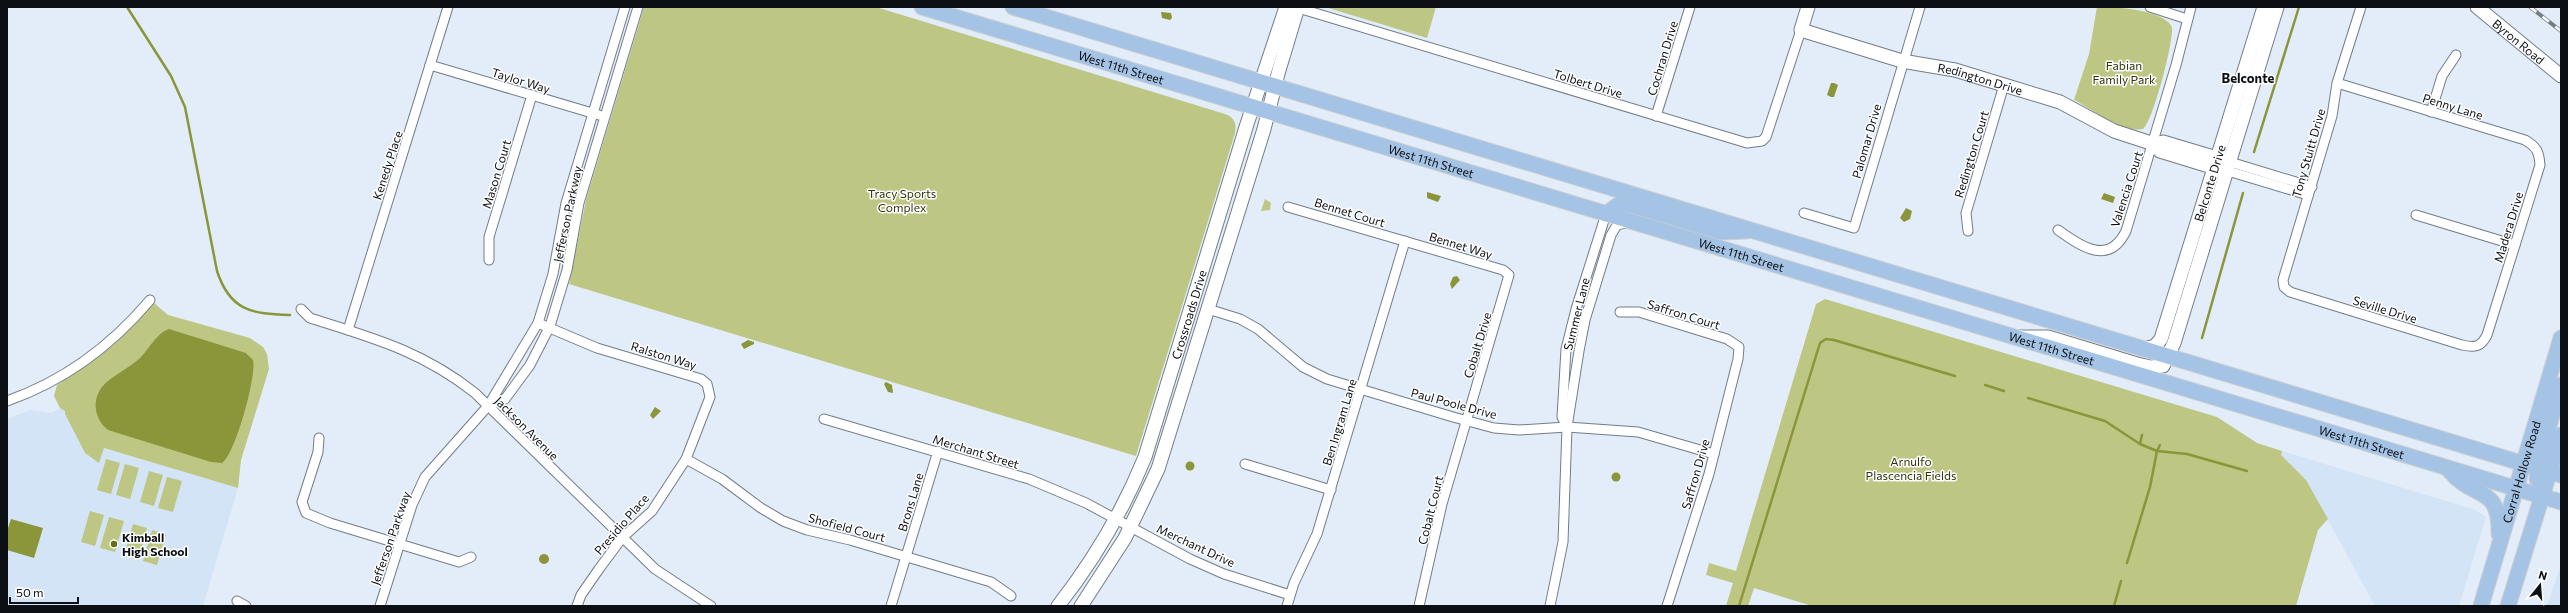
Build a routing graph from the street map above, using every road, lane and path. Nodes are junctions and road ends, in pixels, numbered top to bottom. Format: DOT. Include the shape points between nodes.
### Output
graph roads {
  1 [pos="448,7"];
  2 [pos="626,7"];
  3 [pos="638,7"];
  4 [pos="922,7"];
  5 [pos="1013,7"];
  6 [pos="1294,7"];
  7 [pos="1808,7"];
  8 [pos="1920,7"];
  9 [pos="2150,7"];
  10 [pos="2190,7"];
  11 [pos="2264,7"];
  12 [pos="2278,7"];
  13 [pos="2361,7"];
  14 [pos="2477,7"];
  15 [pos="1688,8"];
  16 [pos="2187,18"];
  17 [pos="1801,30"];
  18 [pos="2456,55"];
  19 [pos="1902,61"];
  20 [pos="430,65"];
  21 [pos="2561,76"];
  22 [pos="2337,83"];
  23 [pos="1268,84"];
  24 [pos="2004,85"];
  25 [pos="532,95"];
  26 [pos="1253,107"];
  27 [pos="1269,112"];
  28 [pos="2431,112"];
  29 [pos="593,114"];
  30 [pos="604,116"];
  31 [pos="1656,116"];
  32 [pos="2154,144"];
  33 [pos="2215,163"];
  34 [pos="2229,167"];
  35 [pos="2537,173"];
  36 [pos="2310,191"];
  37 [pos="1288,206"];
  38 [pos="1804,213"];
  39 [pos="1606,214"];
  40 [pos="2416,216"];
  41 [pos="1631,221"];
  42 [pos="2298,229"];
  43 [pos="1752,230"];
  44 [pos="2058,230"];
  45 [pos="1968,231"];
  46 [pos="1405,241"];
  47 [pos="2515,245"];
  48 [pos="489,260"];
  49 [pos="1509,275"];
  50 [pos="2501,289"];
  51 [pos="150,300"];
  52 [pos="301,309"];
  53 [pos="1208,309"];
  54 [pos="1620,312"];
  55 [pos="538,323"];
  56 [pos="550,326"];
  57 [pos="348,330"];
  58 [pos="2016,338"];
  59 [pos="2561,338"];
  60 [pos="1739,347"];
  61 [pos="2145,349"];
  62 [pos="2168,356"];
  63 [pos="2561,385"];
  64 [pos="1361,390"];
  65 [pos="7,400"];
  66 [pos="488,406"];
  67 [pos="824,419"];
  68 [pos="1466,421"];
  69 [pos="1567,427"];
  70 [pos="2561,435"];
  71 [pos="320,438"];
  72 [pos="938,451"];
  73 [pos="1714,454"];
  74 [pos="686,459"];
  75 [pos="1245,464"];
  76 [pos="2448,468"];
  77 [pos="2543,470"];
  78 [pos="2517,489"];
  79 [pos="1330,490"];
  80 [pos="2542,496"];
  81 [pos="2561,502"];
  82 [pos="1116,519"];
  83 [pos="1131,527"];
  84 [pos="622,538"];
  85 [pos="399,544"];
  86 [pos="2499,548"];
  87 [pos="906,556"];
  88 [pos="471,557"];
  89 [pos="1290,595"];
  90 [pos="1011,596"];
  91 [pos="237,602"];
  92 [pos="246,606"];
  93 [pos="380,606"];
  94 [pos="577,606"];
  95 [pos="711,606"];
  96 [pos="891,606"];
  97 [pos="1058,606"];
  98 [pos="1081,606"];
  99 [pos="1287,606"];
  100 [pos="1419,606"];
  101 [pos="1550,606"];
  102 [pos="1667,606"];
  103 [pos="2481,606"];
  104 [pos="2508,606"];
  1 -- 20 [label="street, Kenedy Place"];
  2 -- 29 [label="street, Jefferson Parkway"];
  3 -- 30 [label="street, Jefferson Parkway"];
  4 -- 26 [label="main road, West 11th Street"];
  5 -- 23 [label="main road"];
  6 -- 23 [label="street, Crossroads Drive"];
  6 -- 31 [label="street, Tolbert Drive"];
  7 -- 17 [label="street"];
  8 -- 19 [label="street, Palomar Drive"];
  9 -- 16 [label="street"];
  10 -- 16 [label="street, Valencia Court"];
  11 -- 33 [label="street, Belconte Drive"];
  12 -- 34 [label="street, Belconte Drive"];
  13 -- 22 [label="street, Tony Stuitt Drive"];
  14 -- 21 [label="street, Byron Road"];
  15 -- 31 [label="street, Cochran Drive"];
  16 -- 32 [label="street, Valencia Court"];
  17 -- 19 [label="street, Redington Drive"];
  17 -- 31 [label="street, Tolbert Drive" via="1771,125 1762,141 1747,144"];
  18 -- 28 [label="street" via="2442,76"];
  19 -- 24 [label="street, Redington Drive" via="1954,70"];
  19 -- 38 [label="street, Palomar Drive" via="1854,228"];
  20 -- 25 [label="street, Taylor Way"];
  20 -- 57 [label="street, Kenedy Place"];
  22 -- 28 [label="street, Penny Lane"];
  22 -- 36 [label="street, Tony Stuitt Drive" via="2332,116"];
  23 -- 26 [label="street, Crossroads Drive"];
  23 -- 27 [label="street, Crossroads Drive"];
  23 -- 43 [label="main road"];
  24 -- 32 [label="street, Redington Drive" via="2060,102 2114,131"];
  24 -- 45 [label="street, Redington Court" via="1966,213"];
  25 -- 29 [label="street, Taylor Way"];
  25 -- 48 [label="street, Mason Court" via="489,237"];
  26 -- 27 [label="main road, West 11th Street"];
  26 -- 82 [label="street, Crossroads Drive" via="1154,431 1134,484"];
  27 -- 39 [label="main road, West 11th Street"];
  27 -- 53 [label="street, Crossroads Drive"];
  28 -- 35 [label="street, Penny Lane" via="2525,140 2536,146 2540,154"];
  29 -- 30 [label="street, Taylor Way"];
  29 -- 55 [label="street, Jefferson Parkway" via="566,203 554,274"];
  30 -- 56 [label="street, Jefferson Parkway" via="579,203 567,270"];
  32 -- 33 [label="street, Redington Drive" via="2163,142"];
  32 -- 44 [label="street, Valencia Court" via="2120,244 2113,250 2091,249 2073,241"];
  33 -- 34 [label="street, Redington Drive"];
  33 -- 61 [label="street, Belconte Drive" via="2161,339 2155,346"];
  34 -- 36 [label="street, Redington Drive"];
  34 -- 62 [label="street, Belconte Drive"];
  35 -- 47 [label="street, Madera Drive"];
  36 -- 42 [label="street, Tony Stuitt Drive"];
  37 -- 46 [label="street, Bennet Court"];
  39 -- 41 [label="main road, West 11th Street"];
  39 -- 43 [label="main road" via="1618,205 1628,204 1721,232 1736,234"];
  39 -- 69 [label="street, Summer Lane" via="1566,349 1562,417"];
  40 -- 47 [label="street"];
  41 -- 58 [label="main road, West 11th Street"];
  41 -- 69 [label="street, Summer Lane" via="1617,225 1608,242 1585,320"];
  42 -- 50 [label="street, Seville Drive" via="2283,280 2284,287 2290,292 2462,345 2474,348 2482,344"];
  43 -- 61 [label="main road"];
  46 -- 49 [label="street, Bennet Way" via="1503,270"];
  46 -- 64 [label="street, Ben Ingram Lane"];
  47 -- 50 [label="street, Madera Drive"];
  49 -- 68 [label="street, Cobalt Drive"];
  51 -- 65 [label="street" via="121,331 86,360 56,379"];
  52 -- 57 [label="street, Jackson Avenue" via="310,318"];
  53 -- 64 [label="street, Paul Poole Drive" via="1240,319 1258,329 1303,367 1327,379"];
  53 -- 83 [label="street, Crossroads Drive" via="1153,481"];
  54 -- 60 [label="street, Saffron Court" via="1639,312 1727,339"];
  55 -- 56 [label="street, Ralston Way"];
  55 -- 66 [label="street, Jefferson Parkway"];
  56 -- 66 [label="street, Jefferson Parkway" via="530,365 505,399"];
  56 -- 74 [label="street, Ralston Way" via="597,348 701,379 707,384 710,396"];
  57 -- 66 [label="street, Jackson Avenue" via="397,346 426,359 459,380"];
  58 -- 62 [label="street" via="2048,337 2151,367 2163,366"];
  58 -- 76 [label="main road, West 11th Street"];
  59 -- 77 [label="main road, Corral Hollow Road" via="2527,448"];
  60 -- 73 [label="street, Saffron Drive"];
  61 -- 62 [label="main road"];
  62 -- 77 [label="main road"];
  63 -- 77 [label="main road"];
  64 -- 68 [label="street, Paul Poole Drive"];
  64 -- 79 [label="street, Ben Ingram Lane"];
  66 -- 84 [label="street, Jackson Avenue"];
  66 -- 85 [label="street, Jefferson Parkway" via="425,477 412,504"];
  67 -- 72 [label="street, Merchant Street"];
  68 -- 69 [label="street, Paul Poole Drive" via="1494,428 1519,430"];
  68 -- 100 [label="street, Cobalt Court" via="1442,504"];
  69 -- 73 [label="street, Paul Poole Drive" via="1638,432"];
  69 -- 101 [label="street, Summer Lane" via="1563,542"];
  70 -- 77 [label="main road, Corral Hollow Road"];
  71 -- 85 [label="street" via="302,502 306,513"];
  72 -- 82 [label="street, Merchant Street" via="1029,479"];
  72 -- 87 [label="street, Brons Lane"];
  73 -- 102 [label="street, Saffron Drive"];
  74 -- 84 [label="street, Presidio Place" via="652,511"];
  74 -- 87 [label="street, Shofield Court" via="722,479 761,508 783,520 807,530"];
  75 -- 79 [label="street"];
  76 -- 78 [label="main road, West 11th Street"];
  76 -- 86 [label="main road" via="2462,482 2488,496 2496,505"];
  77 -- 78 [label="main road, Corral Hollow Road"];
  77 -- 80 [label="main road, Corral Hollow Road"];
  78 -- 80 [label="main road, West 11th Street"];
  78 -- 86 [label="main road, Corral Hollow Road"];
  79 -- 89 [label="street, Ben Ingram Lane" via="1317,534"];
  80 -- 81 [label="main road, West 11th Street"];
  80 -- 104 [label="main road, Corral Hollow Road"];
  82 -- 83 [label="street, Merchant Drive"];
  82 -- 97 [label="street, Crossroads Drive" via="1088,566"];
  83 -- 89 [label="street, Merchant Drive" via="1224,574"];
  83 -- 98 [label="street, Crossroads Drive" via="1110,564"];
  84 -- 94 [label="street, Presidio Place" via="594,575"];
  84 -- 95 [label="street, Jackson Avenue" via="655,569"];
  85 -- 88 [label="street" via="459,562"];
  85 -- 93 [label="street, Jefferson Parkway"];
  86 -- 103 [label="main road, Corral Hollow Road"];
  87 -- 90 [label="street, Shofield Court" via="991,582"];
  87 -- 96 [label="street, Brons Lane"];
  89 -- 99 [label="street, Ben Ingram Lane"];
  91 -- 92 [label="street"];
}
